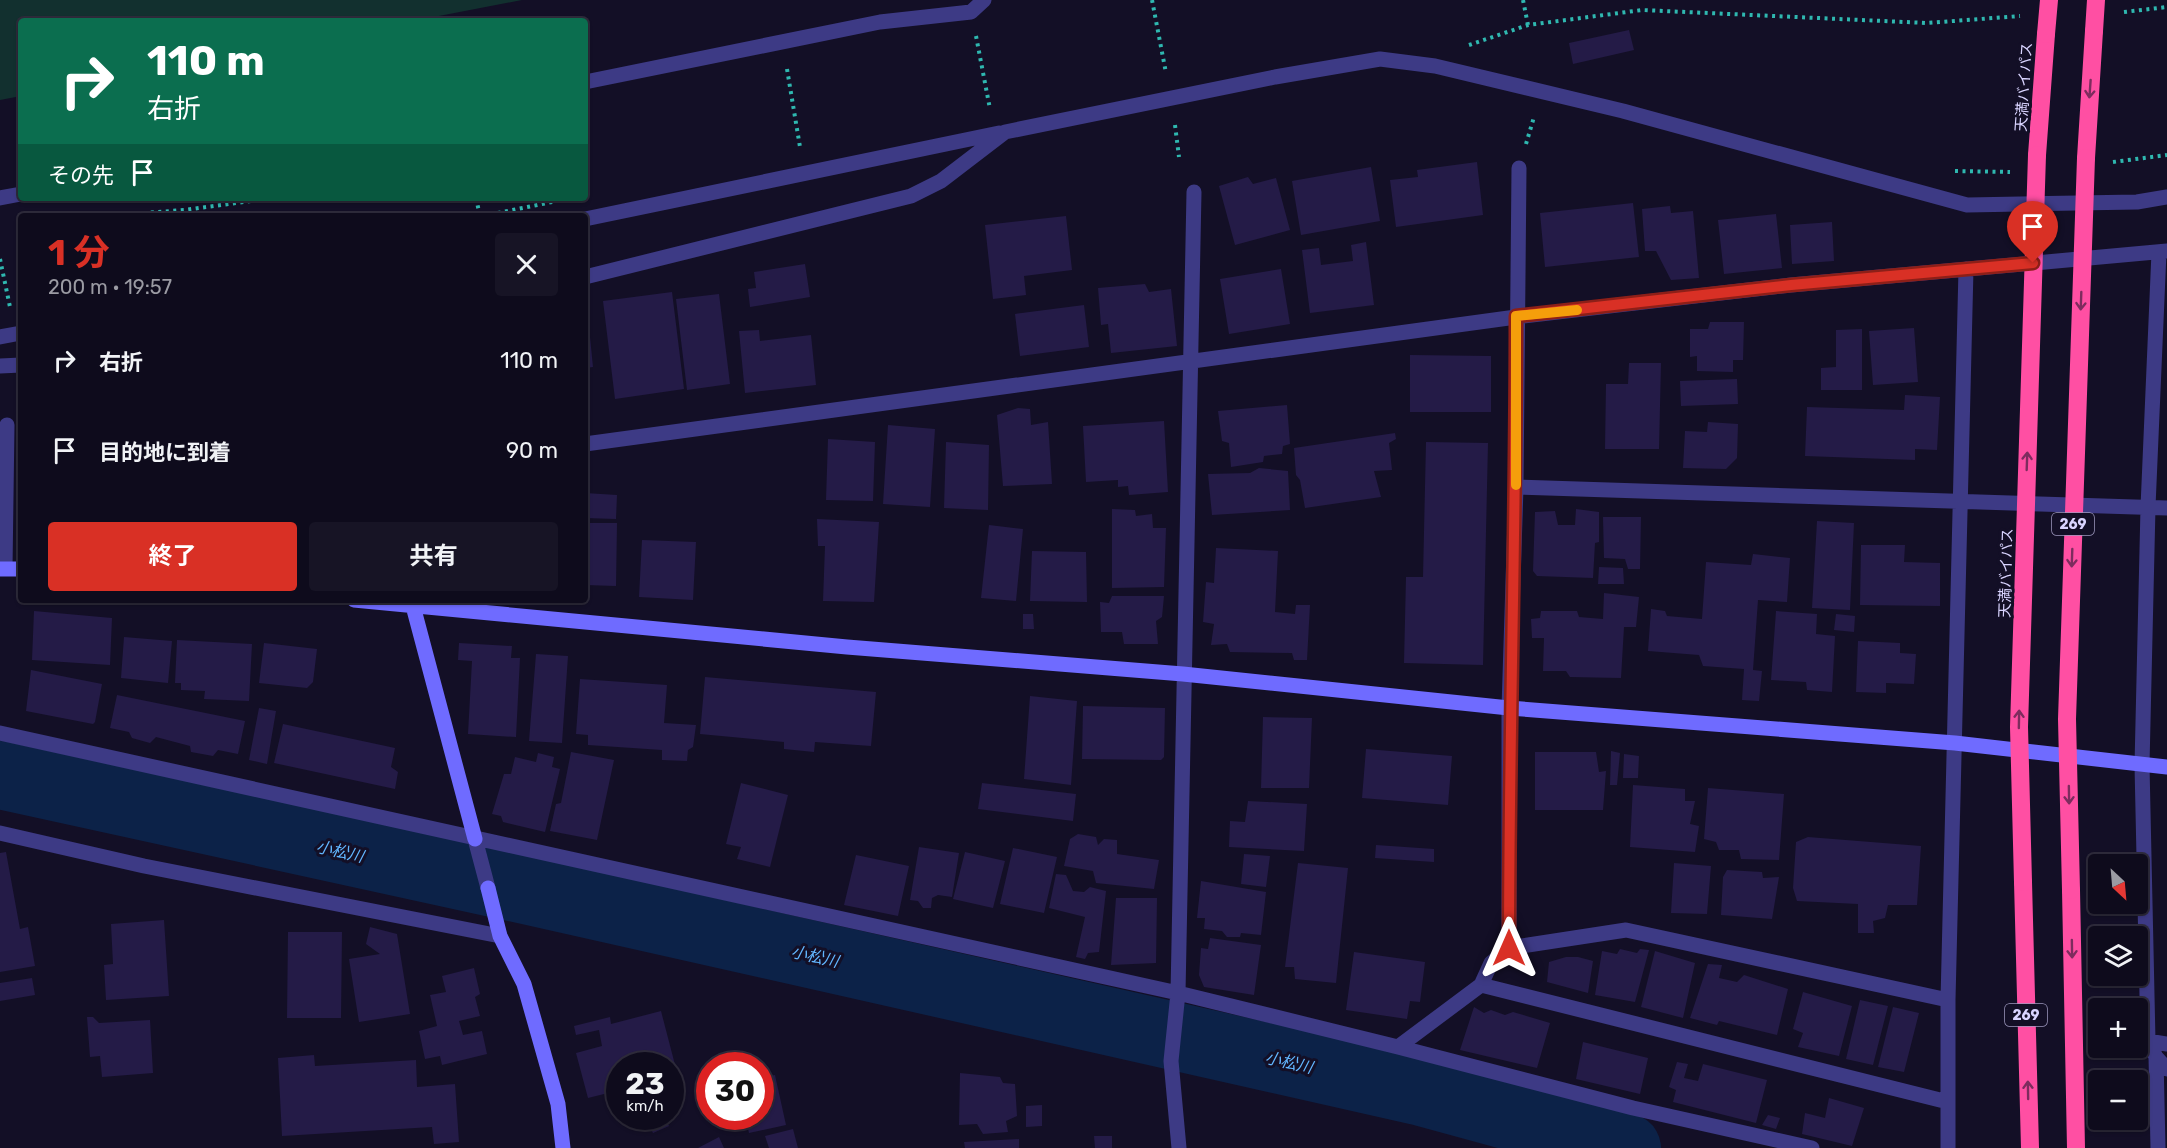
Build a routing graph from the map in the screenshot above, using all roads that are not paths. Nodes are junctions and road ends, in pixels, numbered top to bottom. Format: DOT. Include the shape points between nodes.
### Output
graph roads {
  1 [pos="984,0"];
  2 [pos="2049,0"];
  3 [pos="2096,0"];
  4 [pos="588,81"];
  5 [pos="1005,132"];
  6 [pos="1519,168"];
  7 [pos="1194,192"];
  8 [pos="18,195"];
  9 [pos="2167,197"];
  10 [pos="0,198"];
  11 [pos="588,218"];
  12 [pos="2163,251"];
  13 [pos="1966,269"];
  14 [pos="588,276"];
  15 [pos="1516,316"];
  16 [pos="18,334"];
  17 [pos="0,337"];
  18 [pos="1189,361"];
  19 [pos="18,365"];
  20 [pos="0,366"];
  21 [pos="7,425"];
  22 [pos="588,444"];
  23 [pos="1516,487"];
  24 [pos="1960,503"];
  25 [pos="2148,507"];
  26 [pos="2167,508"];
  27 [pos="9,569"];
  28 [pos="413,603"];
  29 [pos="1183,674"];
  30 [pos="1509,708"];
  31 [pos="0,733"];
  32 [pos="1955,743"];
  33 [pos="2142,765"];
  34 [pos="2167,767"];
  35 [pos="0,833"];
  36 [pos="476,839"];
  37 [pos="500,936"];
  38 [pos="1509,948"];
  39 [pos="1481,985"];
  40 [pos="1178,993"];
  41 [pos="2147,998"];
  42 [pos="1948,1000"];
  43 [pos="2148,1041"];
  44 [pos="2167,1044"];
  45 [pos="1398,1047"];
  46 [pos="2156,1057"];
  47 [pos="2167,1069"];
  48 [pos="1948,1102"];
  49 [pos="563,1148"];
  50 [pos="1179,1148"];
  51 [pos="1812,1148"];
  52 [pos="1948,1148"];
  53 [pos="2030,1148"];
  54 [pos="2076,1148"];
  55 [pos="2158,1148"];
  1 -- 4 [label="street" via="971,12 880,22"];
  53 -- 2 [label="highway, 天満バイパス / 269, one-way, bridge" via="2019,727 2037,155"];
  3 -- 54 [label="highway, 269, one-way, bridge" via="2086,158 2067,719"];
  5 -- 9 [label="street" via="1380,59 1435,66 1623,111 1968,205 2137,202"];
  5 -- 11 [label="street"];
  5 -- 14 [label="street" via="941,181 911,196"];
  6 -- 15 [label="street"];
  7 -- 18 [label="street"];
  8 -- 10 [label="street"];
  12 -- 13 [label="street"];
  12 -- 25 [label="street"];
  13 -- 15 [label="street"];
  13 -- 24 [label="street"];
  15 -- 18 [label="street"];
  15 -- 23 [label="street"];
  16 -- 17 [label="street"];
  18 -- 22 [label="street"];
  18 -- 29 [label="street"];
  19 -- 20 [label="street"];
  21 -- 27 [label="street"];
  23 -- 24 [label="street"];
  23 -- 30 [label="street"];
  24 -- 25 [label="street"];
  24 -- 32 [label="street"];
  25 -- 26 [label="street"];
  25 -- 33 [label="street"];
  28 -- 29 [label="street" via="847,647"];
  28 -- 36 [label="street"];
  29 -- 30 [label="street"];
  29 -- 40 [label="street"];
  30 -- 32 [label="street"];
  30 -- 38 [label="street"];
  31 -- 36 [label="street"];
  32 -- 33 [label="street"];
  32 -- 42 [label="street"];
  33 -- 34 [label="street"];
  33 -- 41 [label="street"];
  35 -- 37 [label="street" via="144,866"];
  36 -- 37 [label="street"];
  36 -- 40 [label="street"];
  37 -- 49 [label="street" via="524,984 558,1104"];
  38 -- 39 [label="street" via="1491,963"];
  38 -- 42 [label="street" via="1626,930"];
  39 -- 45 [label="street"];
  39 -- 48 [label="street"];
  40 -- 45 [label="street"];
  40 -- 50 [label="street" via="1171,1061"];
  42 -- 48 [label="street"];
  43 -- 44 [label="street"];
  43 -- 46 [label="street"];
  45 -- 51 [label="street" via="1633,1108"];
  46 -- 47 [label="street"];
  46 -- 55 [label="street"];
  48 -- 52 [label="street"];
}
